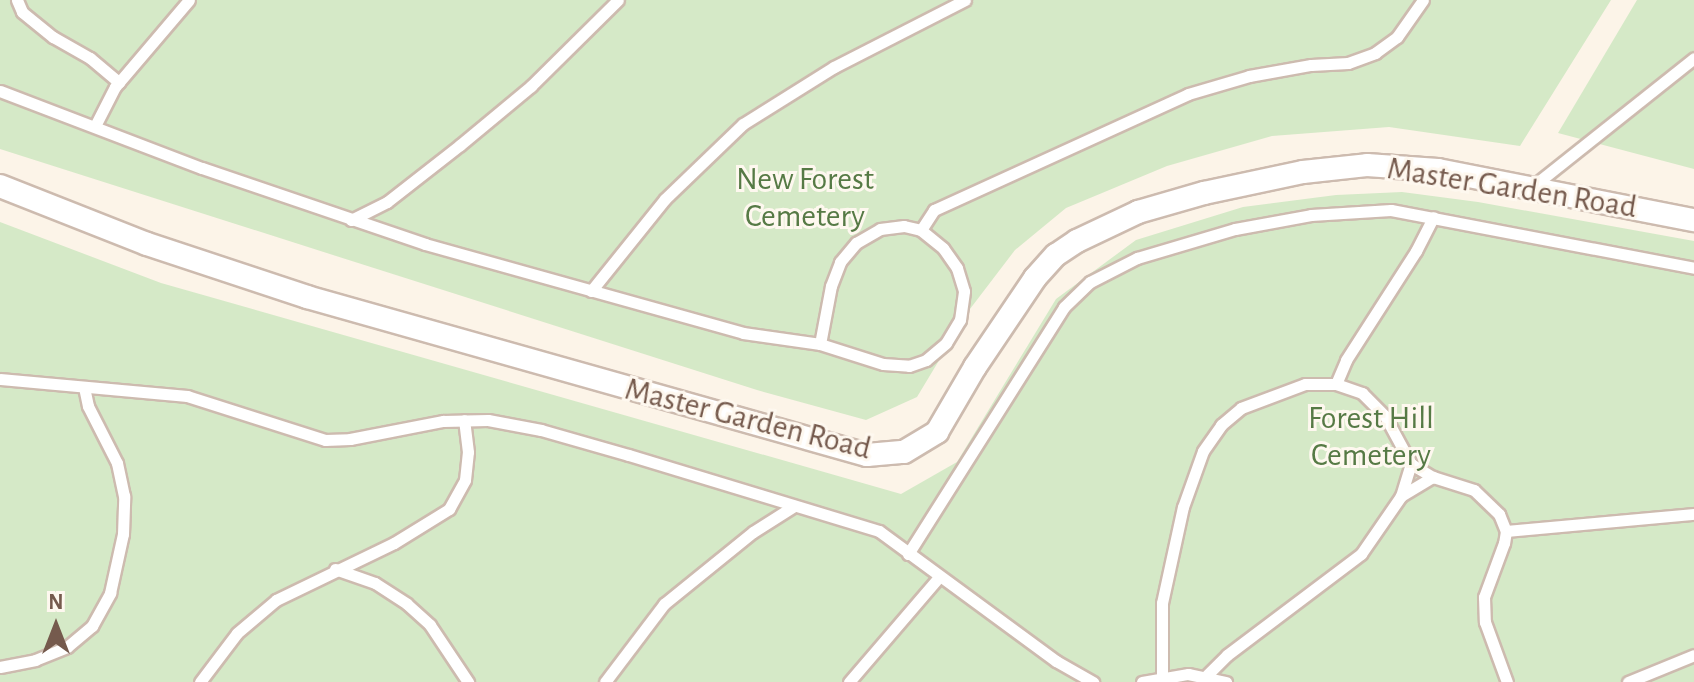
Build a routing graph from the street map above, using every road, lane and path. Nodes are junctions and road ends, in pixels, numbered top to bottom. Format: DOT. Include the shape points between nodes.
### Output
graph roads {
  1 [pos="17,0"];
  2 [pos="189,0"];
  3 [pos="618,0"];
  4 [pos="965,0"];
  5 [pos="1423,0"];
  6 [pos="1694,58"];
  7 [pos="119,82"];
  8 [pos="0,91"];
  9 [pos="95,126"];
  10 [pos="0,186"];
  11 [pos="1532,187"];
  12 [pos="1433,217"];
  13 [pos="351,220"];
  14 [pos="1694,220"];
  15 [pos="921,230"];
  16 [pos="1694,268"];
  17 [pos="591,291"];
  18 [pos="820,344"];
  19 [pos="0,379"];
  20 [pos="1336,384"];
  21 [pos="84,387"];
  22 [pos="464,420"];
  23 [pos="1411,464"];
  24 [pos="1433,477"];
  25 [pos="1401,496"];
  26 [pos="794,506"];
  27 [pos="1694,514"];
  28 [pos="1506,531"];
  29 [pos="908,554"];
  30 [pos="335,569"];
  31 [pos="939,577"];
  32 [pos="1694,655"];
  33 [pos="0,667"];
  34 [pos="1162,676"];
  35 [pos="1206,676"];
  36 [pos="200,682"];
  37 [pos="468,682"];
  38 [pos="605,682"];
  39 [pos="849,682"];
  40 [pos="1093,682"];
  41 [pos="1142,682"];
  42 [pos="1226,682"];
  43 [pos="1507,682"];
  44 [pos="1628,682"];
  1 -- 7 [label="lane" via="22,12 53,37"];
  2 -- 7 [label="lane"];
  3 -- 13 [label="lane" via="531,86 460,145 387,202"];
  4 -- 17 [label="lane" via="834,67 743,124 665,199"];
  5 -- 15 [label="lane" via="1397,37 1375,53 1348,63 1249,76 1188,94 987,183 934,210"];
  6 -- 11 [label="lane"];
  7 -- 9 [label="lane"];
  8 -- 9 [label="lane"];
  9 -- 13 [label="lane"];
  10 -- 11 [label="street, Master Garden Road" via="147,244 307,297 867,455 904,452 937,432 975,367 1056,255 1138,212 1303,172 1367,165 1438,170"];
  11 -- 14 [label="street, Master Garden Road"];
  12 -- 16 [label="lane"];
  12 -- 20 [label="lane"];
  12 -- 29 [label="lane" via="1378,211 1311,215 1235,229 1137,258 1090,282 1064,307"];
  13 -- 17 [label="lane"];
  15 -- 18 [label="lane" via="880,229 856,243 840,262 831,286"];
  15 -- 18 [label="lane" via="943,248 964,291 960,320 946,343 909,366 883,364"];
  17 -- 18 [label="lane" via="743,333"];
  19 -- 21 [label="lane"];
  20 -- 23 [label="lane" via="1362,393 1385,416"];
  20 -- 34 [label="lane" via="1305,384 1241,408 1203,451 1183,507 1162,603"];
  21 -- 22 [label="lane" via="187,396 325,440"];
  21 -- 33 [label="lane" via="117,463 124,496 123,534 110,593 92,626 67,647"];
  22 -- 26 [label="lane" via="541,430"];
  22 -- 30 [label="lane" via="465,480 449,509 394,543"];
  23 -- 24 [label="lane"];
  23 -- 25 [label="lane"];
  24 -- 25 [label="lane"];
  24 -- 28 [label="lane" via="1474,490 1499,514"];
  25 -- 35 [label="lane" via="1361,554"];
  26 -- 29 [label="lane" via="879,531"];
  26 -- 38 [label="lane" via="664,604"];
  27 -- 28 [label="lane"];
  28 -- 43 [label="lane" via="1484,597 1485,622"];
  29 -- 31 [label="lane"];
  30 -- 36 [label="lane" via="276,600 237,633"];
  30 -- 37 [label="lane" via="375,583 407,604 430,625"];
  31 -- 39 [label="lane"];
  31 -- 40 [label="lane"];
  32 -- 44 [label="lane"];
  34 -- 35 [label="lane"];
  34 -- 41 [label="lane"];
  35 -- 42 [label="lane"];
}
